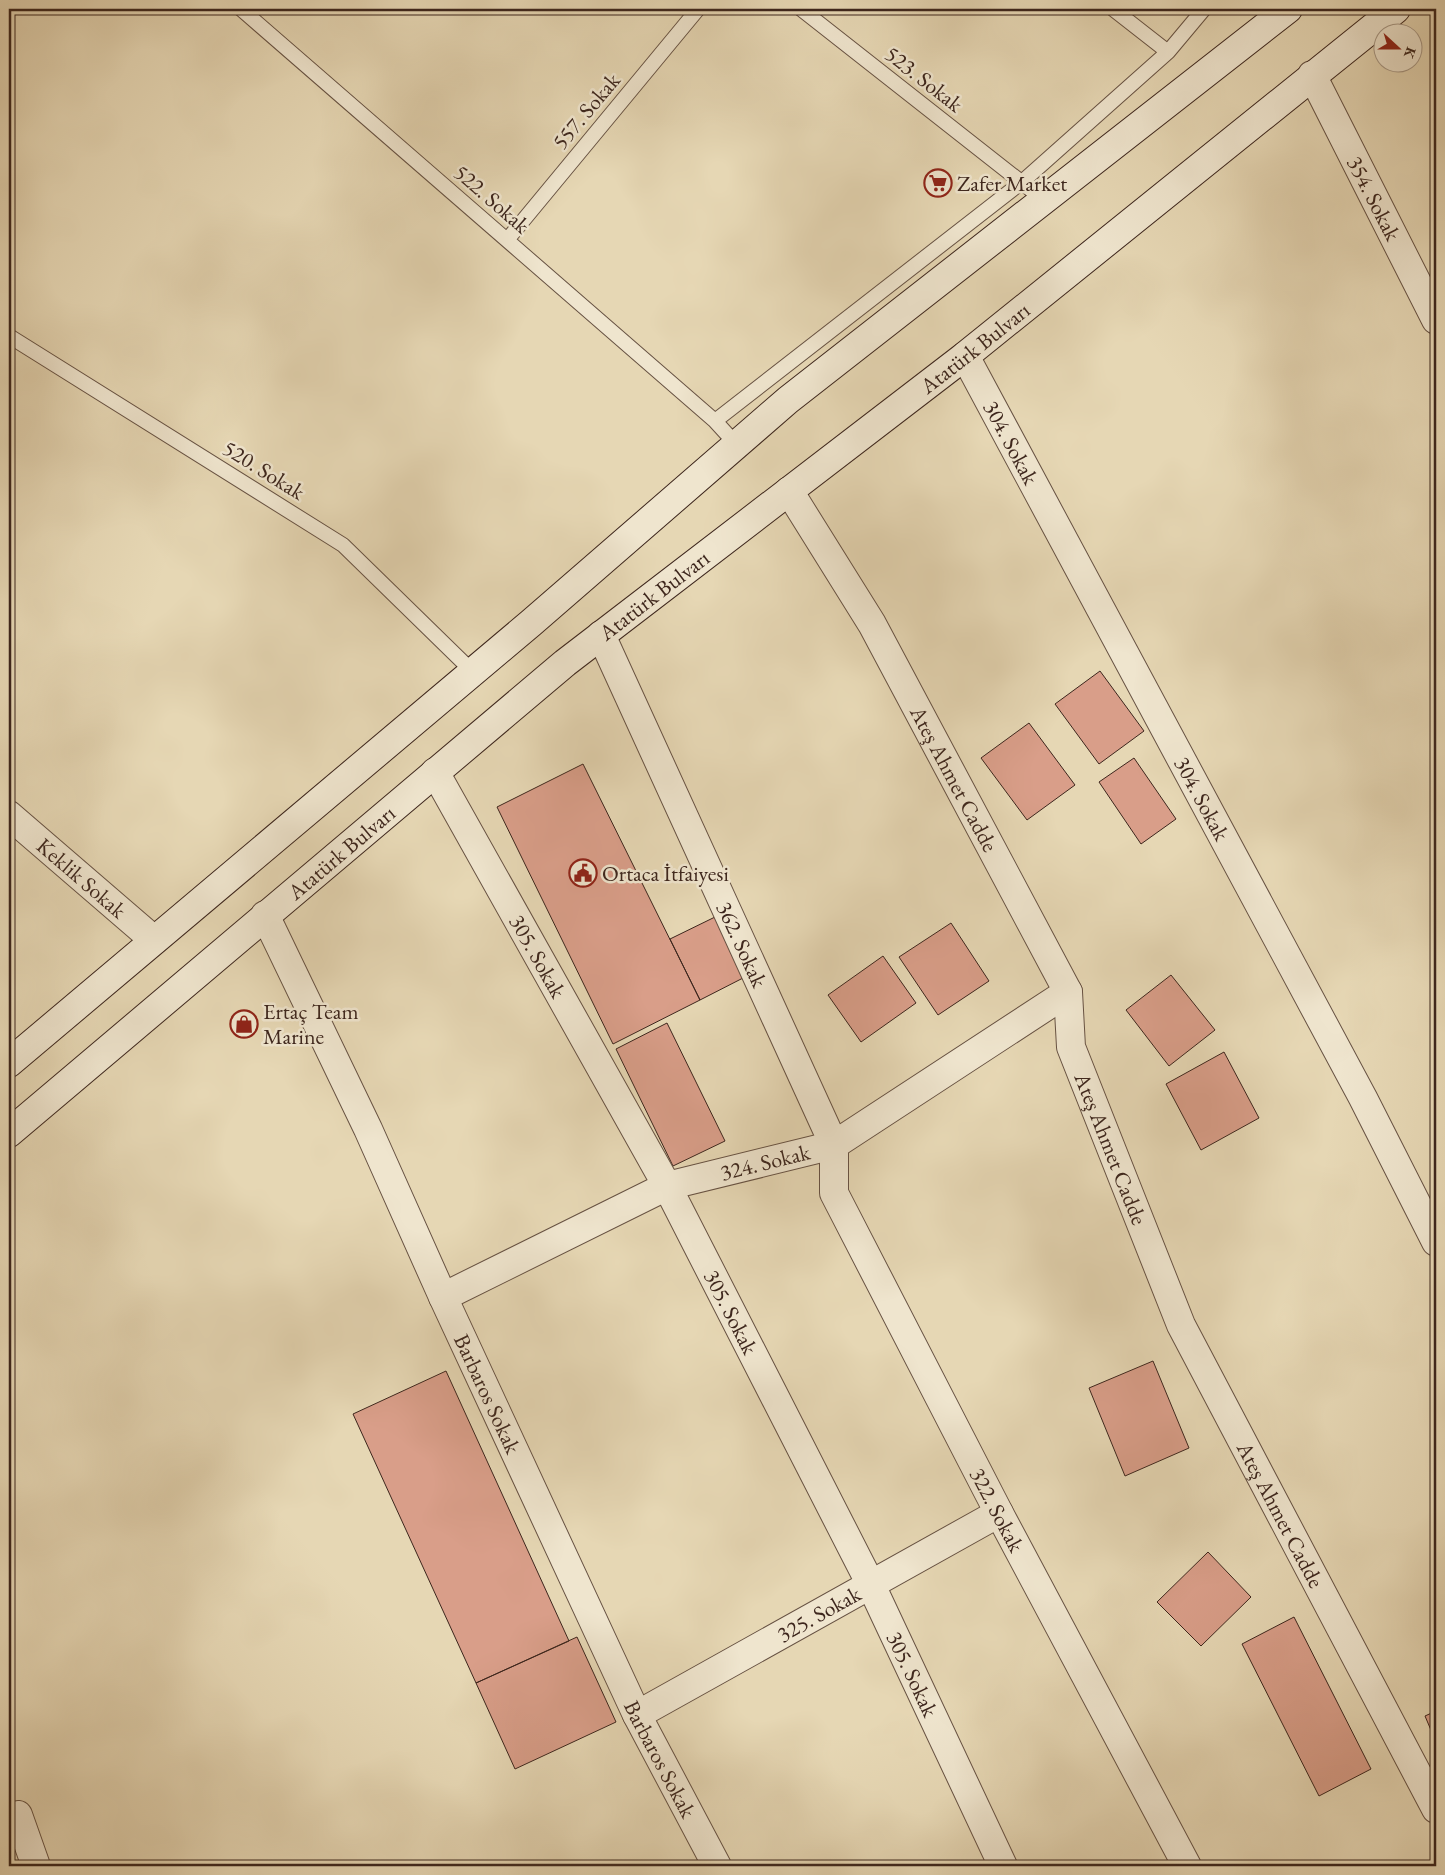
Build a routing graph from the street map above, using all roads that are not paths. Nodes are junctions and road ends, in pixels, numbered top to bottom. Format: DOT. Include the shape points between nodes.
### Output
graph roads {
  1 [pos="698,9"];
  2 [pos="800,9"];
  3 [pos="1113,9"];
  4 [pos="1204,9"];
  5 [pos="1288,9"];
  6 [pos="1396,9"];
  7 [pos="244,10"];
  8 [pos="1168,52"];
  9 [pos="1312,75"];
  10 [pos="1022,182"];
  11 [pos="1044,200"];
  12 [pos="507,240"];
  13 [pos="1436,320"];
  14 [pos="9,336"];
  15 [pos="965,356"];
  16 [pos="715,421"];
  17 [pos="736,444"];
  18 [pos="789,491"];
  19 [pos="601,635"];
  20 [pos="472,671"];
  21 [pos="435,772"];
  22 [pos="9,816"];
  23 [pos="266,915"];
  24 [pos="154,940"];
  25 [pos="1068,992"];
  26 [pos="9,1063"];
  27 [pos="9,1132"];
  28 [pos="834,1145"];
  29 [pos="667,1186"];
  30 [pos="1436,1242"];
  31 [pos="443,1298"];
  32 [pos="999,1513"];
  33 [pos="870,1585"];
  34 [pos="637,1715"];
  35 [pos="1436,1809"];
  36 [pos="13,1818"];
  37 [pos="36,1866"];
  38 [pos="717,1866"];
  39 [pos="1003,1866"];
  40 [pos="1187,1866"];
  1 -- 12 [label="lane, 557. Sokak"];
  2 -- 10 [label="lane, 523. Sokak"];
  3 -- 8 [label="lane"];
  4 -- 8 [label="lane"];
  5 -- 11 [label="street"];
  6 -- 9 [label="street, Atatürk Bulvarı"];
  7 -- 12 [label="lane, 522. Sokak"];
  8 -- 10 [label="lane"];
  9 -- 13 [label="street, 354. Sokak"];
  9 -- 15 [label="street, Atatürk Bulvarı"];
  10 -- 11 [label="lane, 523. Sokak"];
  10 -- 16 [label="lane"];
  11 -- 17 [label="street"];
  12 -- 16 [label="lane, 522. Sokak"];
  14 -- 20 [label="lane, 520. Sokak" via="343,545"];
  15 -- 18 [label="street, Atatürk Bulvarı"];
  15 -- 30 [label="street, 304. Sokak" via="1363,1098"];
  16 -- 17 [label="lane, 522. Sokak"];
  17 -- 20 [label="street"];
  18 -- 19 [label="street, Atatürk Bulvarı"];
  18 -- 25 [label="street, Ateş Ahmet Cadde" via="872,624"];
  19 -- 21 [label="street, Atatürk Bulvarı"];
  19 -- 28 [label="street, 362. Sokak"];
  20 -- 24 [label="street"];
  21 -- 23 [label="street, Atatürk Bulvarı"];
  21 -- 29 [label="street, 305. Sokak"];
  22 -- 24 [label="street, Keklik Sokak"];
  23 -- 27 [label="street, Atatürk Bulvarı"];
  23 -- 31 [label="street, Barbaros Sokak" via="368,1129"];
  24 -- 26 [label="street"];
  25 -- 28 [label="street, 324. Sokak"];
  25 -- 35 [label="street, Ateş Ahmet Cadde" via="1071,1047 1182,1325"];
  28 -- 29 [label="street, 324. Sokak"];
  28 -- 32 [label="street, 322. Sokak" via="834,1193"];
  29 -- 31 [label="street, 324. Sokak"];
  29 -- 33 [label="street, 305. Sokak"];
  31 -- 34 [label="street, Barbaros Sokak"];
  32 -- 33 [label="street, 325. Sokak"];
  32 -- 40 [label="street, 322. Sokak"];
  33 -- 34 [label="street, 325. Sokak"];
  33 -- 39 [label="street, 305. Sokak"];
  34 -- 38 [label="street, Barbaros Sokak"];
  36 -- 37 [label="street"];
}
